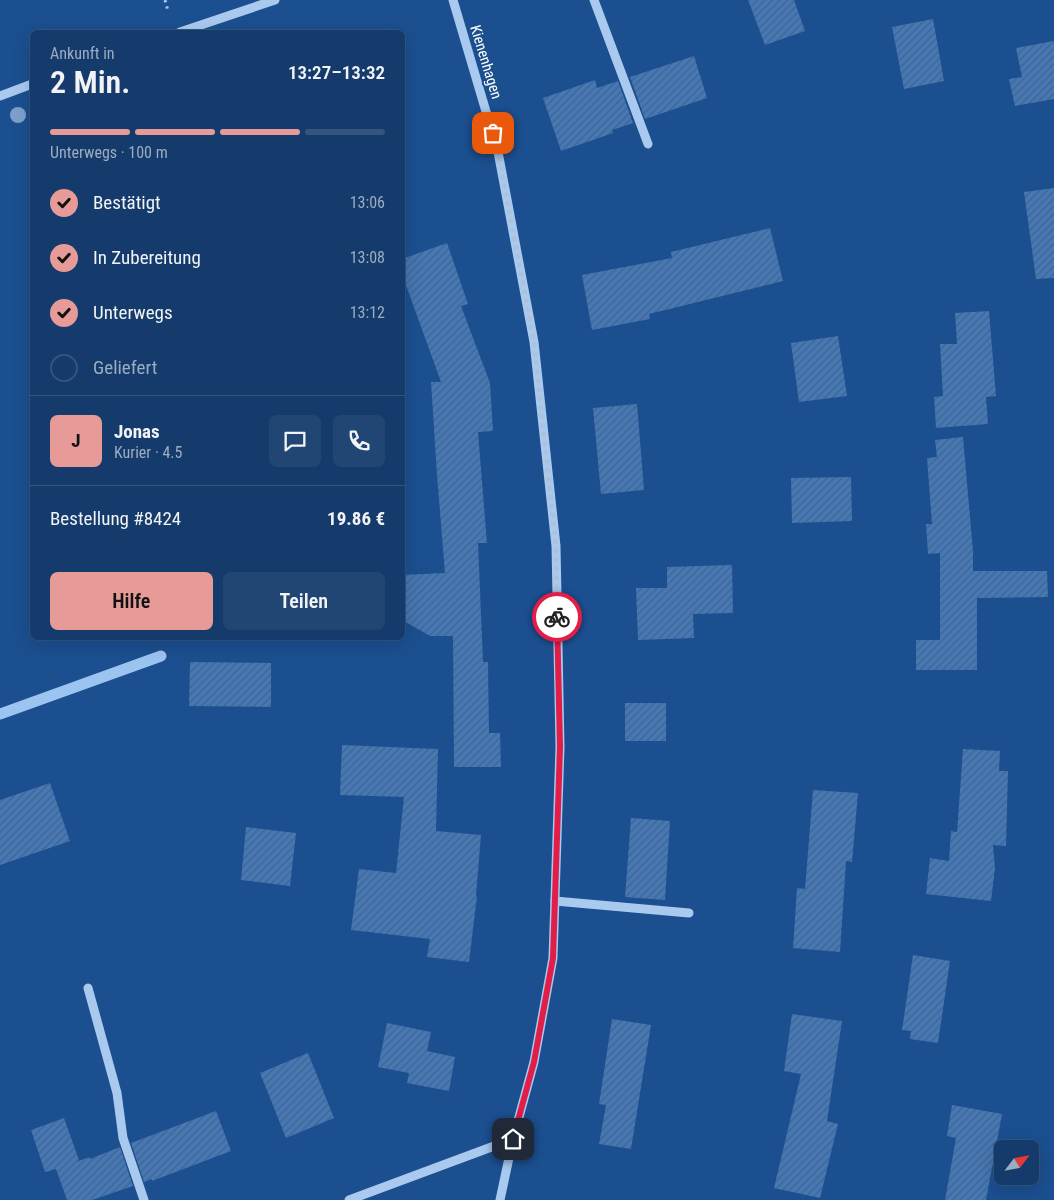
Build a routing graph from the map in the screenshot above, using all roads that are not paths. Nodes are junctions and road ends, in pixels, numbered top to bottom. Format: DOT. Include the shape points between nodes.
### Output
graph roads {
  1 [pos="275,0"];
  2 [pos="453,0"];
  3 [pos="594,0"];
  4 [pos="186,30"];
  5 [pos="30,85"];
  6 [pos="0,96"];
  7 [pos="648,144"];
  8 [pos="555,901"];
  9 [pos="689,913"];
  10 [pos="88,988"];
  11 [pos="513,1139"];
  12 [pos="144,1200"];
  13 [pos="349,1200"];
  14 [pos="500,1200"];
  1 -- 4 [label="street"];
  2 -- 8 [label="street, Kienenhagen" via="498,152 536,351 556,546 560,747"];
  3 -- 7 [label="street"];
  5 -- 6 [label="street"];
  8 -- 9 [label="street"];
  8 -- 11 [label="street, Kienenhagen" via="553,958 534,1062"];
  10 -- 12 [label="street" via="117,1093 123,1138"];
  11 -- 13 [label="street"];
  11 -- 14 [label="street, Kienenhagen"];
}
